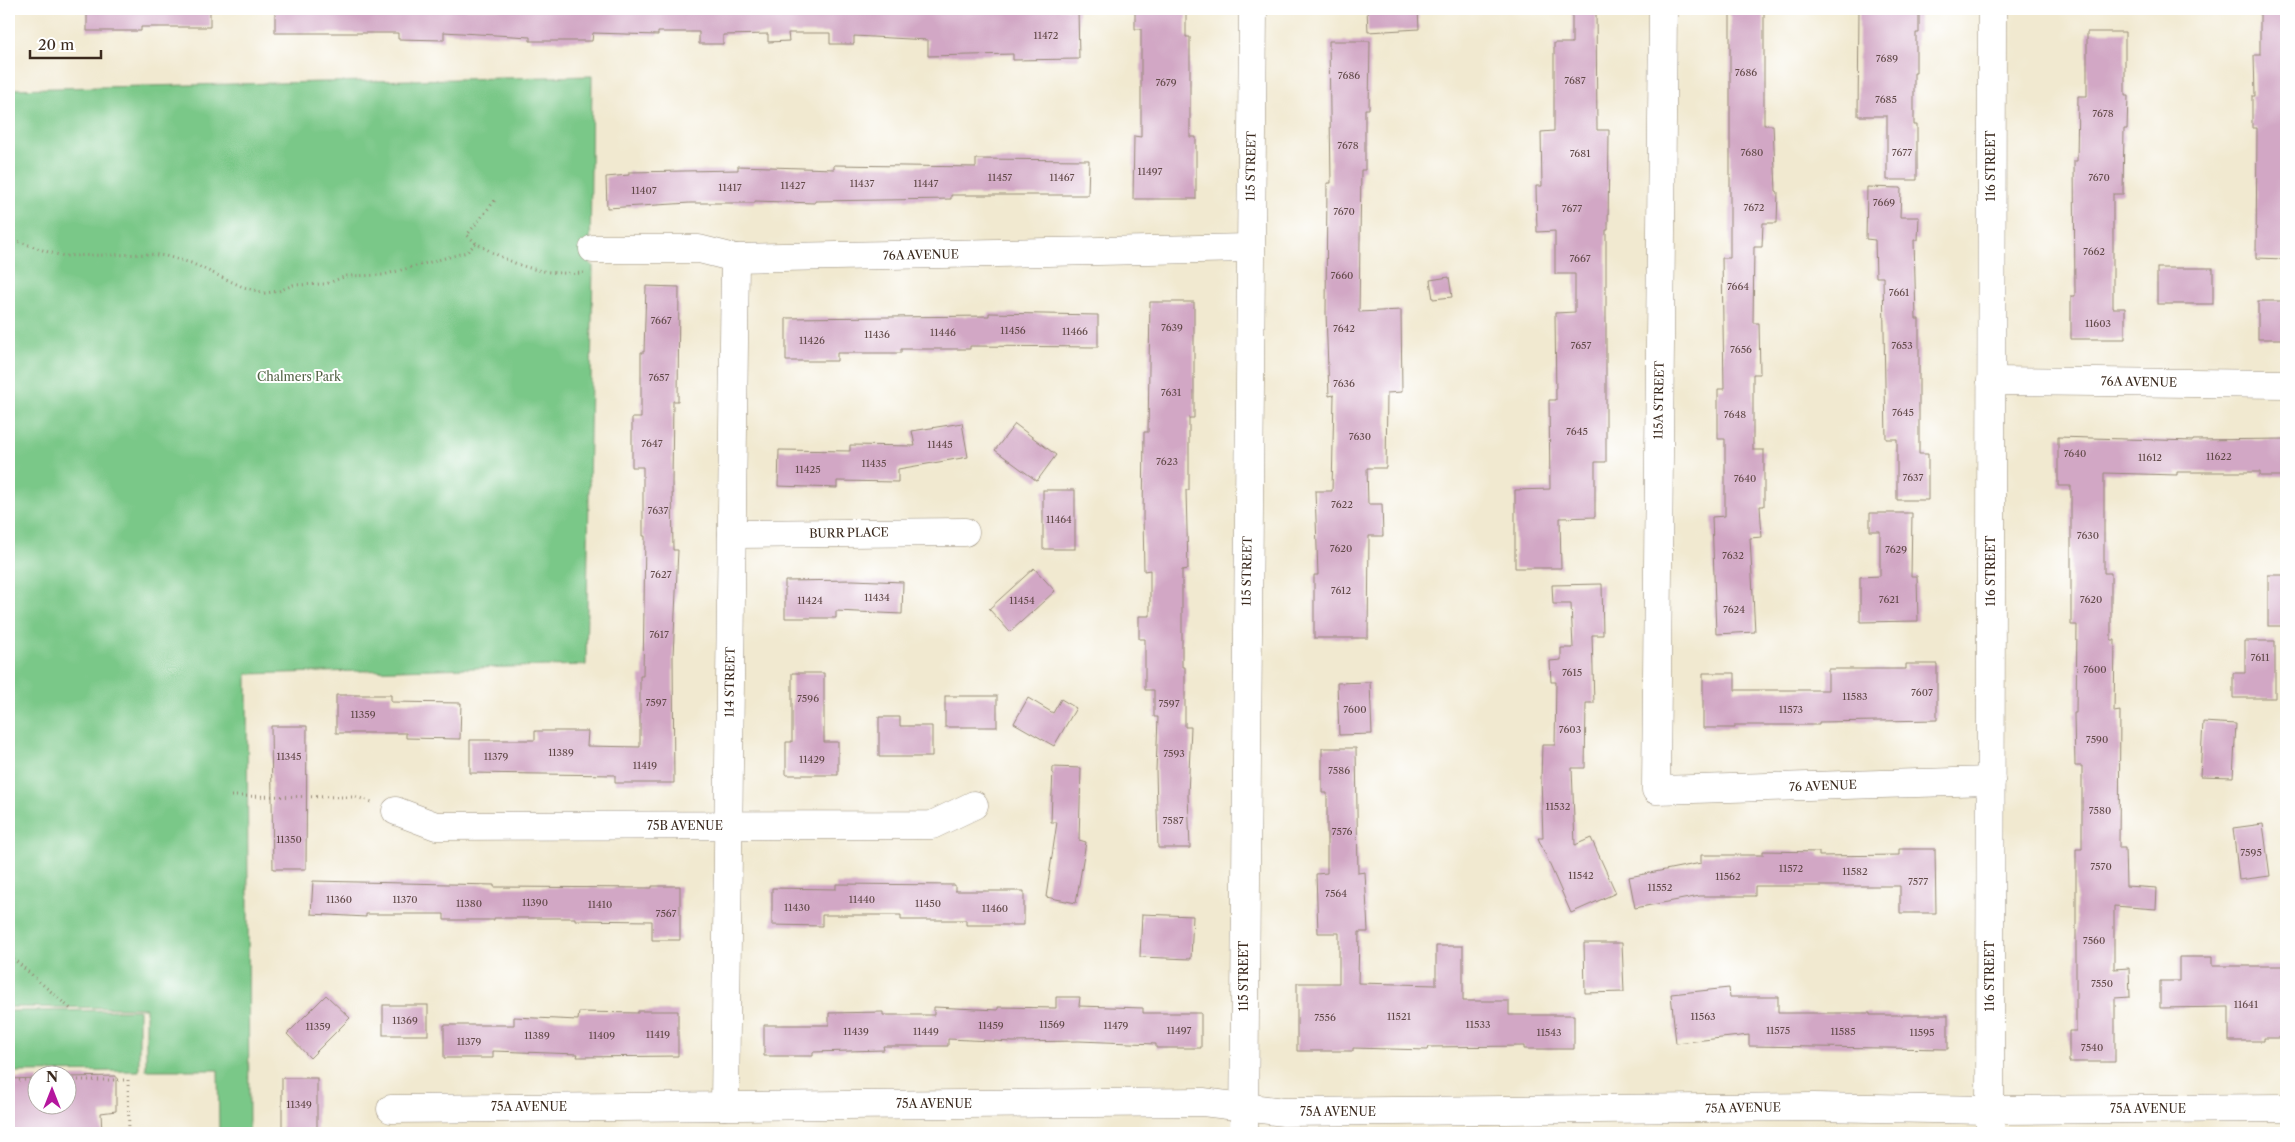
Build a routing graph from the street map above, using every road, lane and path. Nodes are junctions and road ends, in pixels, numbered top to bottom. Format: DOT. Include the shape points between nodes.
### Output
graph roads {
  1 [pos="1253,9"];
  2 [pos="1663,9"];
  3 [pos="1992,9"];
  4 [pos="496,199"];
  5 [pos="9,239"];
  6 [pos="476,243"];
  7 [pos="1250,248"];
  8 [pos="593,249"];
  9 [pos="735,258"];
  10 [pos="1991,381"];
  11 [pos="2286,384"];
  12 [pos="965,532"];
  13 [pos="732,534"];
  14 [pos="1991,781"];
  15 [pos="1656,790"];
  16 [pos="231,796"];
  17 [pos="974,805"];
  18 [pos="396,810"];
  19 [pos="728,826"];
  20 [pos="9,955"];
  21 [pos="72,1010"];
  22 [pos="9,1080"];
  23 [pos="28,1080"];
  24 [pos="78,1080"];
  25 [pos="724,1106"];
  26 [pos="2286,1108"];
  27 [pos="391,1109"];
  28 [pos="1244,1120"];
  29 [pos="1618,1121"];
  30 [pos="1990,1122"];
  31 [pos="129,1133"];
  1 -- 7 [label="street, 115 STREET"];
  2 -- 15 [label="street, 115A STREET"];
  3 -- 10 [label="street, 116 STREET"];
  4 -- 6 [label="path" via="467,235"];
  5 -- 6 [label="path" via="64,256 166,256 192,263 243,287 264,293 293,285 326,284 346,276 383,275 467,252"];
  6 -- 8 [label="path" via="516,266 560,274 589,273"];
  7 -- 9 [label="street, 76A AVENUE"];
  7 -- 28 [label="street, 115 STREET"];
  8 -- 9 [label="street, 76A AVENUE" via="699,248"];
  9 -- 13 [label="street, 114 STREET"];
  10 -- 11 [label="street, 76A AVENUE"];
  10 -- 14 [label="street, 116 STREET"];
  12 -- 13 [label="street, BURR PLACE"];
  13 -- 19 [label="street, 114 STREET"];
  14 -- 15 [label="street, 76 AVENUE"];
  14 -- 30 [label="street, 116 STREET"];
  16 -- 18 [label="path" via="356,797"];
  17 -- 19 [label="street, 75B AVENUE" via="932,825"];
  18 -- 19 [label="street, 75B AVENUE" via="436,826"];
  19 -- 25 [label="street, 114 STREET"];
  20 -- 21 [label="path"];
  22 -- 23 [label="path"];
  24 -- 31 [label="path" via="128,1080"];
  25 -- 27 [label="street, 75A AVENUE"];
  25 -- 28 [label="street, 75A AVENUE" via="1203,1102"];
  26 -- 30 [label="street, 75A AVENUE"];
  28 -- 29 [label="street, 75A AVENUE" via="1284,1112"];
  29 -- 30 [label="street, 75A AVENUE" via="1814,1107"];
}
